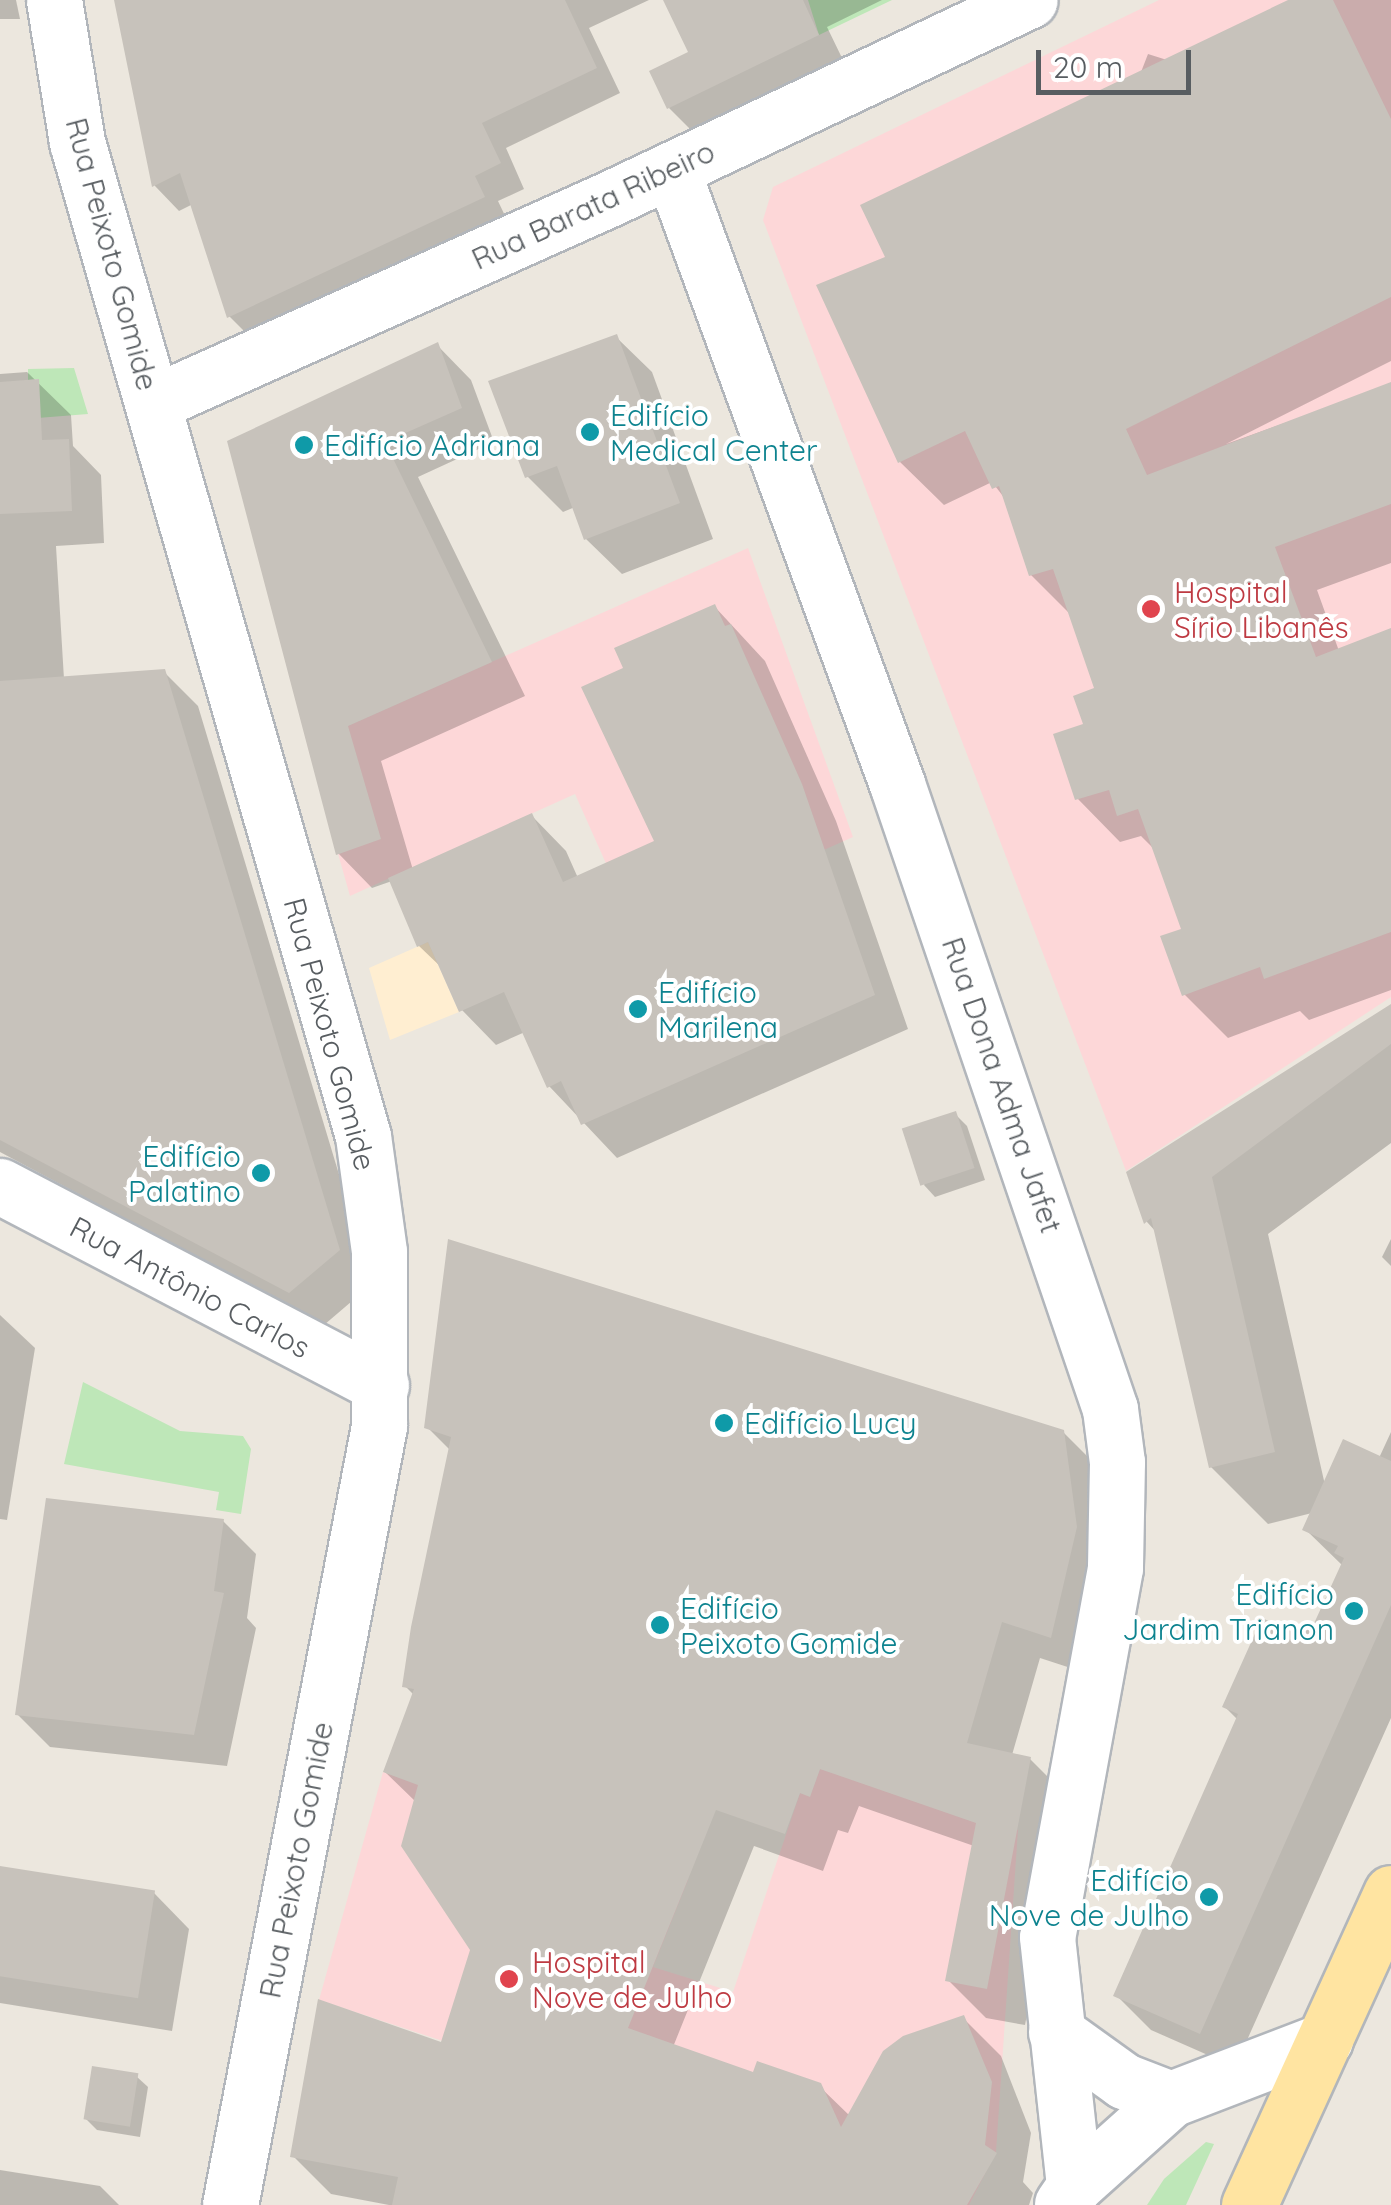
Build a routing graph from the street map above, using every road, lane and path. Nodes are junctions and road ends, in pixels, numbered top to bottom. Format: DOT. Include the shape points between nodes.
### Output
graph roads {
  1 [pos="54,0"];
  2 [pos="1029,0"];
  3 [pos="672,170"];
  4 [pos="153,403"];
  5 [pos="0,1186"];
  6 [pos="381,1385"];
  7 [pos="1391,1894"];
  8 [pos="1056,2032"];
  9 [pos="1324,2040"];
  10 [pos="1171,2099"];
  11 [pos="1068,2195"];
  12 [pos="230,2205"];
  13 [pos="1249,2205"];
  1 -- 4 [label="street, Rua Peixoto Gomide" via="78,142"];
  2 -- 3 [label="street, Rua Barata Ribeiro"];
  3 -- 4 [label="street, Rua Barata Ribeiro"];
  3 -- 8 [label="street, Rua Dona Adma Jafet" via="910,821 1110,1409 1117,1462 1115,1568 1052,1884 1047,1937"];
  4 -- 6 [label="street, Rua Peixoto Gomide" via="363,1136 379,1252"];
  5 -- 6 [label="street, Rua Antônio Carlos"];
  6 -- 12 [label="street, Rua Peixoto Gomide" via="379,1426"];
  7 -- 9 [label="main road"];
  8 -- 10 [label="street" via="1124,2081"];
  8 -- 11 [label="street, Rua Dona Adma Jafet"];
  9 -- 10 [label="street"];
  9 -- 13 [label="main road"];
  10 -- 11 [label="street"];
}
